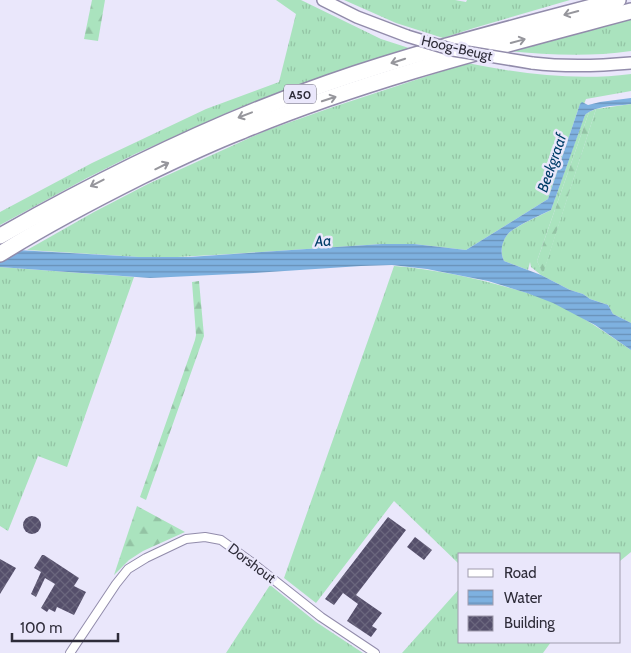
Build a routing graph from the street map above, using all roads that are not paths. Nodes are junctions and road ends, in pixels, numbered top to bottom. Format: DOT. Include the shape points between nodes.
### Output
graph roads {
  1 [pos="323,0"];
  2 [pos="618,0"];
  3 [pos="631,11"];
  4 [pos="631,63"];
  5 [pos="0,236"];
  6 [pos="0,254"];
  7 [pos="70,653"];
  8 [pos="375,653"];
  1 -- 4 [label="street, Hoog-Beugt, bridge" via="357,17 453,50 553,66"];
  2 -- 5 [label="highway, A50, one-way" via="419,54 269,105 120,171"];
  6 -- 3 [label="highway, A50, one-way" via="79,208 186,155 296,110 445,62"];
  7 -- 8 [label="street, Dorshout" via="128,569 186,539 205,537 220,540 250,560 321,617"];
}
